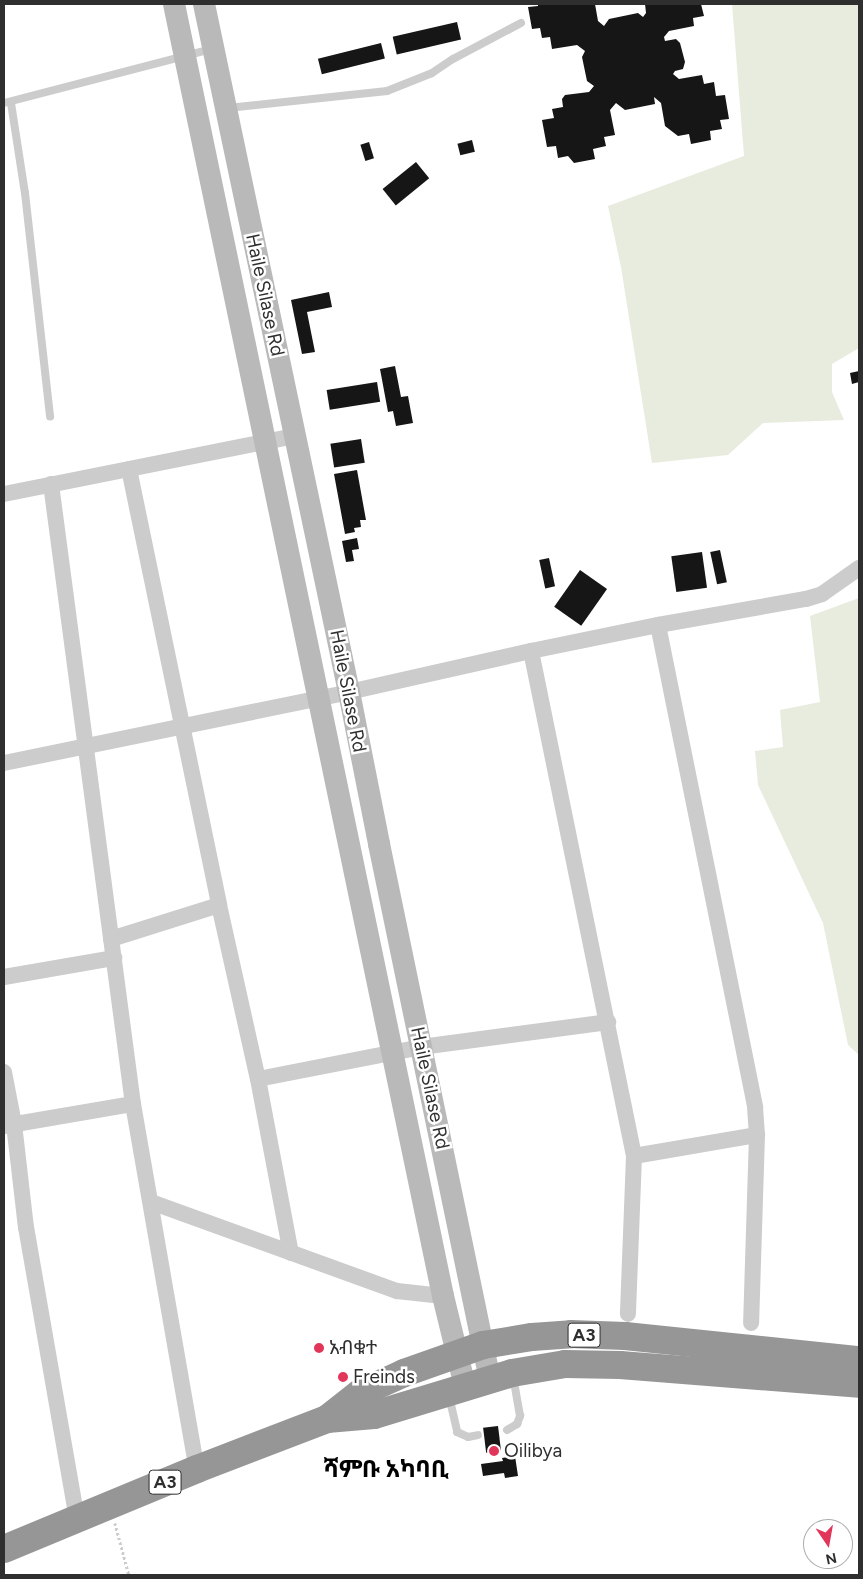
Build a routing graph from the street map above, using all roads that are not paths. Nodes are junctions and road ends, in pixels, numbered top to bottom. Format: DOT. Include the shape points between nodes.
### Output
graph roads {
  1 [pos="174,4"];
  2 [pos="204,4"];
  3 [pos="521,23"];
  4 [pos="213,49"];
  5 [pos="184,55"];
  6 [pos="7,103"];
  7 [pos="226,108"];
  8 [pos="50,417"];
  9 [pos="295,436"];
  10 [pos="266,441"];
  11 [pos="129,469"];
  12 [pos="51,484"];
  13 [pos="4,494"];
  14 [pos="859,568"];
  15 [pos="658,625"];
  16 [pos="531,650"];
  17 [pos="349,692"];
  18 [pos="318,698"];
  19 [pos="181,726"];
  20 [pos="85,746"];
  21 [pos="4,763"];
  22 [pos="219,906"];
  23 [pos="112,939"];
  24 [pos="114,958"];
  25 [pos="4,977"];
  26 [pos="608,1022"];
  27 [pos="422,1047"];
  28 [pos="393,1052"];
  29 [pos="4,1072"];
  30 [pos="258,1079"];
  31 [pos="132,1104"];
  32 [pos="9,1125"];
  33 [pos="757,1135"];
  34 [pos="634,1156"];
  35 [pos="450,1189"];
  36 [pos="422,1195"];
  37 [pos="151,1202"];
  38 [pos="291,1253"];
  39 [pos="443,1296"];
  40 [pos="628,1314"];
  41 [pos="752,1323"];
  42 [pos="483,1345"];
  43 [pos="456,1354"];
  44 [pos="859,1360"];
  45 [pos="479,1383"];
  46 [pos="859,1384"];
  47 [pos="327,1419"];
  48 [pos="507,1430"];
  49 [pos="478,1435"];
  50 [pos="196,1469"];
  51 [pos="77,1519"];
  52 [pos="4,1549"];
  1 -- 5 [label="main road, Haile Silase Rd"];
  2 -- 4 [label="main road, Haile Silase Rd"];
  3 -- 7 [label="lane" via="432,73 387,91"];
  4 -- 5 [label="lane"];
  4 -- 7 [label="main road, Haile Silase Rd"];
  5 -- 6 [label="lane"];
  5 -- 10 [label="main road, Haile Silase Rd"];
  6 -- 8 [label="lane" via="25,193"];
  7 -- 9 [label="main road, Haile Silase Rd"];
  9 -- 10 [label="street"];
  9 -- 17 [label="main road, Haile Silase Rd"];
  10 -- 11 [label="street"];
  10 -- 18 [label="main road, Haile Silase Rd"];
  11 -- 12 [label="street"];
  11 -- 19 [label="street"];
  12 -- 13 [label="street"];
  12 -- 20 [label="street"];
  14 -- 15 [label="street" via="822,594 806,599"];
  15 -- 16 [label="street"];
  15 -- 33 [label="street" via="755,1107"];
  16 -- 17 [label="street"];
  16 -- 26 [label="street"];
  17 -- 18 [label="street"];
  17 -- 27 [label="main road, Haile Silase Rd"];
  18 -- 19 [label="street"];
  18 -- 28 [label="main road, Haile Silase Rd"];
  19 -- 20 [label="street"];
  19 -- 22 [label="street"];
  20 -- 21 [label="street"];
  20 -- 23 [label="street"];
  22 -- 23 [label="street"];
  22 -- 30 [label="street"];
  23 -- 24 [label="street"];
  24 -- 25 [label="street"];
  24 -- 31 [label="street"];
  26 -- 27 [label="street"];
  26 -- 34 [label="street"];
  27 -- 28 [label="street"];
  27 -- 35 [label="main road, Haile Silase Rd"];
  28 -- 30 [label="street"];
  28 -- 36 [label="main road, Haile Silase Rd"];
  29 -- 32 [label="street"];
  30 -- 38 [label="street"];
  31 -- 32 [label="street"];
  31 -- 37 [label="street"];
  32 -- 51 [label="street"];
  33 -- 34 [label="street"];
  33 -- 41 [label="street"];
  34 -- 40 [label="street"];
  35 -- 36 [label="main road"];
  35 -- 42 [label="main road, Haile Silase Rd"];
  36 -- 39 [label="main road, Haile Silase Rd"];
  37 -- 38 [label="street"];
  37 -- 50 [label="street"];
  38 -- 39 [label="street" via="397,1291"];
  39 -- 43 [label="main road, Haile Silase Rd"];
  42 -- 43 [label="highway, A3"];
  42 -- 44 [label="highway, A3" via="571,1334 625,1336"];
  42 -- 45 [label="main road, Haile Silase Rd"];
  43 -- 45 [label="main road, Haile Silase Rd"];
  43 -- 47 [label="highway, A3" via="360,1393"];
  45 -- 46 [label="highway, A3" via="565,1364 620,1365"];
  45 -- 47 [label="highway, A3" via="374,1415"];
  45 -- 48 [label="lane" via="520,1416 517,1424"];
  45 -- 49 [label="lane" via="457,1432 468,1437"];
  47 -- 50 [label="highway, A3"];
  50 -- 51 [label="highway, A3"];
  51 -- 52 [label="highway, A3"];
}
